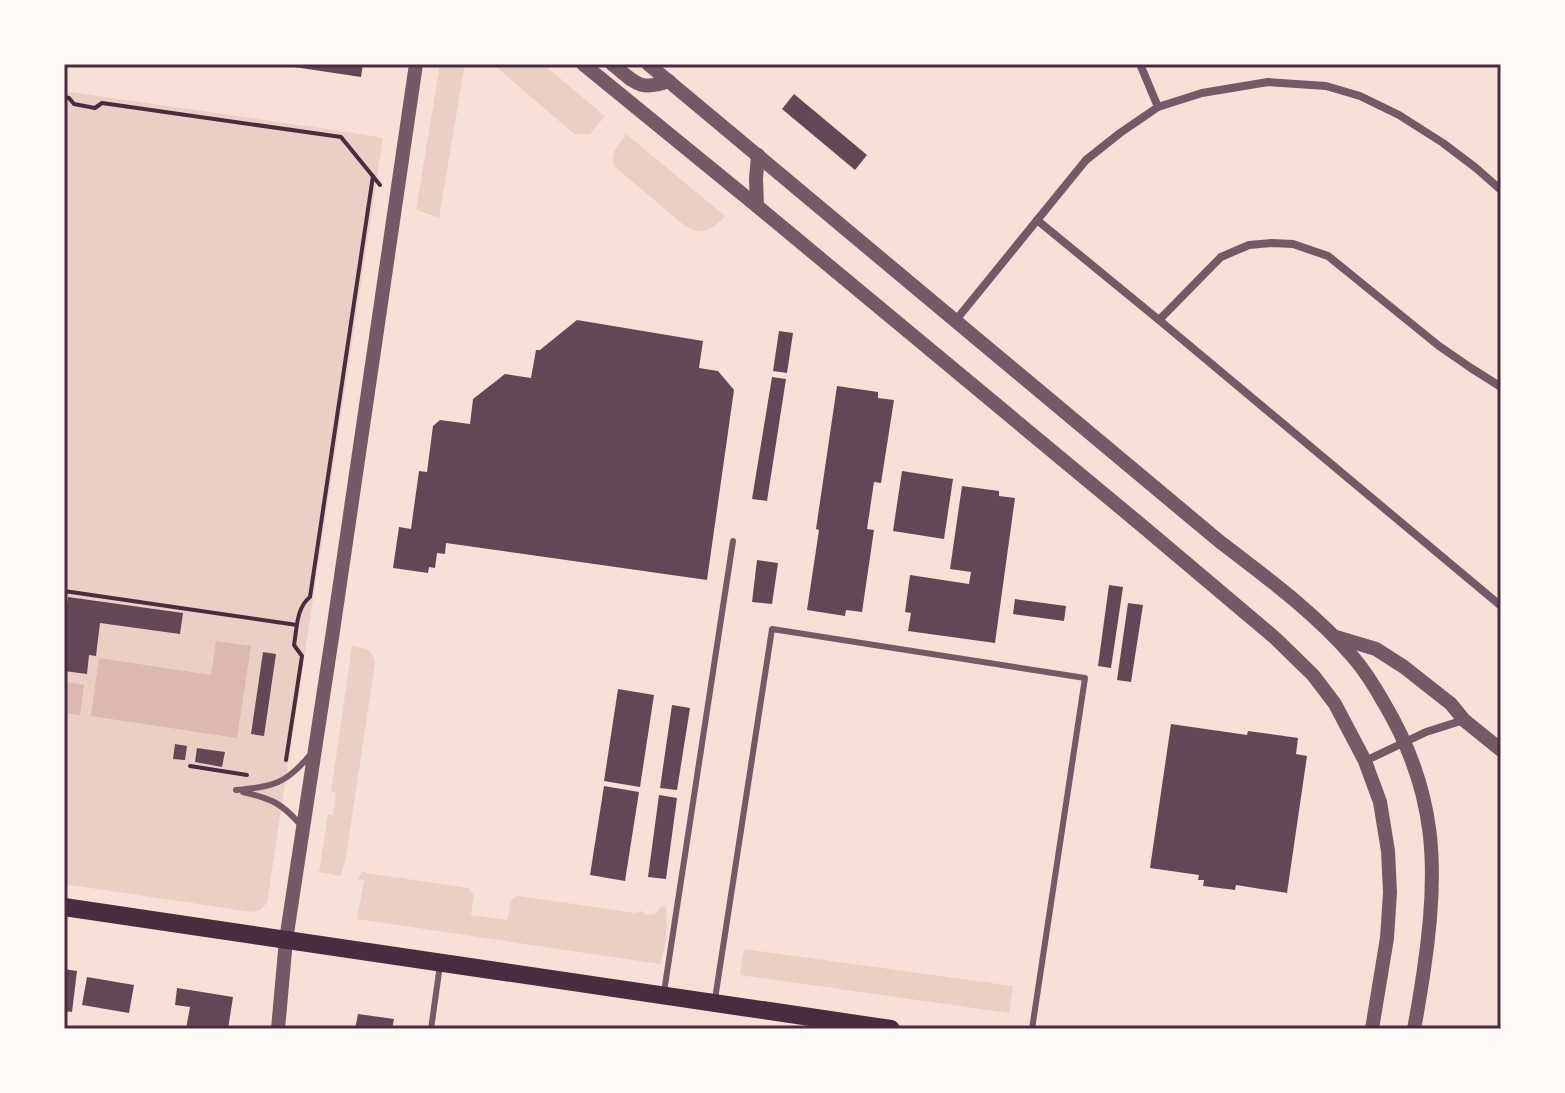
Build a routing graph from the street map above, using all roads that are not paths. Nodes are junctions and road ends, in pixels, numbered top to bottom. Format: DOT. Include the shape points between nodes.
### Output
graph roads {
  1 [pos="416,64"];
  2 [pos="583,64"];
  3 [pos="612,64"];
  4 [pos="648,64"];
  5 [pos="1140,64"];
  6 [pos="669,81"];
  7 [pos="1158,107"];
  8 [pos="758,155"];
  9 [pos="1501,190"];
  10 [pos="757,206"];
  11 [pos="1037,220"];
  12 [pos="956,320"];
  13 [pos="1159,320"];
  14 [pos="1501,387"];
  15 [pos="733,541"];
  16 [pos="1501,606"];
  17 [pos="1333,636"];
  18 [pos="1464,720"];
  19 [pos="1406,741"];
  20 [pos="315,748"];
  21 [pos="1501,750"];
  22 [pos="1365,761"];
  23 [pos="303,827"];
  24 [pos="64,907"];
  25 [pos="286,940"];
  26 [pos="440,962"];
  27 [pos="664,995"];
  28 [pos="715,1002"];
  29 [pos="278,1029"];
  30 [pos="431,1029"];
  31 [pos="891,1029"];
  32 [pos="1032,1029"];
  33 [pos="1372,1029"];
  34 [pos="1414,1029"];
  1 -- 20 [label="street"];
  2 -- 10 [label="street"];
  3 -- 6 [label="street" via="640,85"];
  4 -- 6 [label="street"];
  5 -- 7 [label="street"];
  6 -- 8 [label="street"];
  7 -- 9 [label="street" via="1268,82 1326,86 1399,115"];
  7 -- 11 [label="street" via="1086,160"];
  8 -- 10 [label="street"];
  8 -- 12 [label="street"];
  10 -- 22 [label="street" via="1285,646 1335,704"];
  11 -- 12 [label="street"];
  11 -- 13 [label="street"];
  12 -- 17 [label="street"];
  13 -- 14 [label="street" via="1221,257 1249,245 1293,244 1328,256 1439,346"];
  13 -- 16 [label="street"];
  15 -- 27 [label="lane"];
  17 -- 18 [label="street" via="1376,649 1451,704"];
  17 -- 19 [label="street" via="1372,682"];
  18 -- 19 [label="street"];
  18 -- 21 [label="street"];
  19 -- 22 [label="street"];
  19 -- 34 [label="street" via="1427,814 1434,874"];
  20 -- 23 [label="street"];
  20 -- 23 [label="lane" via="284,780 236,790 272,799"];
  22 -- 33 [label="street" via="1380,802 1390,892"];
  23 -- 25 [label="street"];
  24 -- 25 [label="main road"];
  25 -- 26 [label="main road"];
  25 -- 29 [label="street"];
  26 -- 27 [label="main road"];
  26 -- 30 [label="lane"];
  27 -- 28 [label="main road"];
  28 -- 31 [label="main road"];
  28 -- 32 [label="lane" via="772,629 1085,678"];
}
